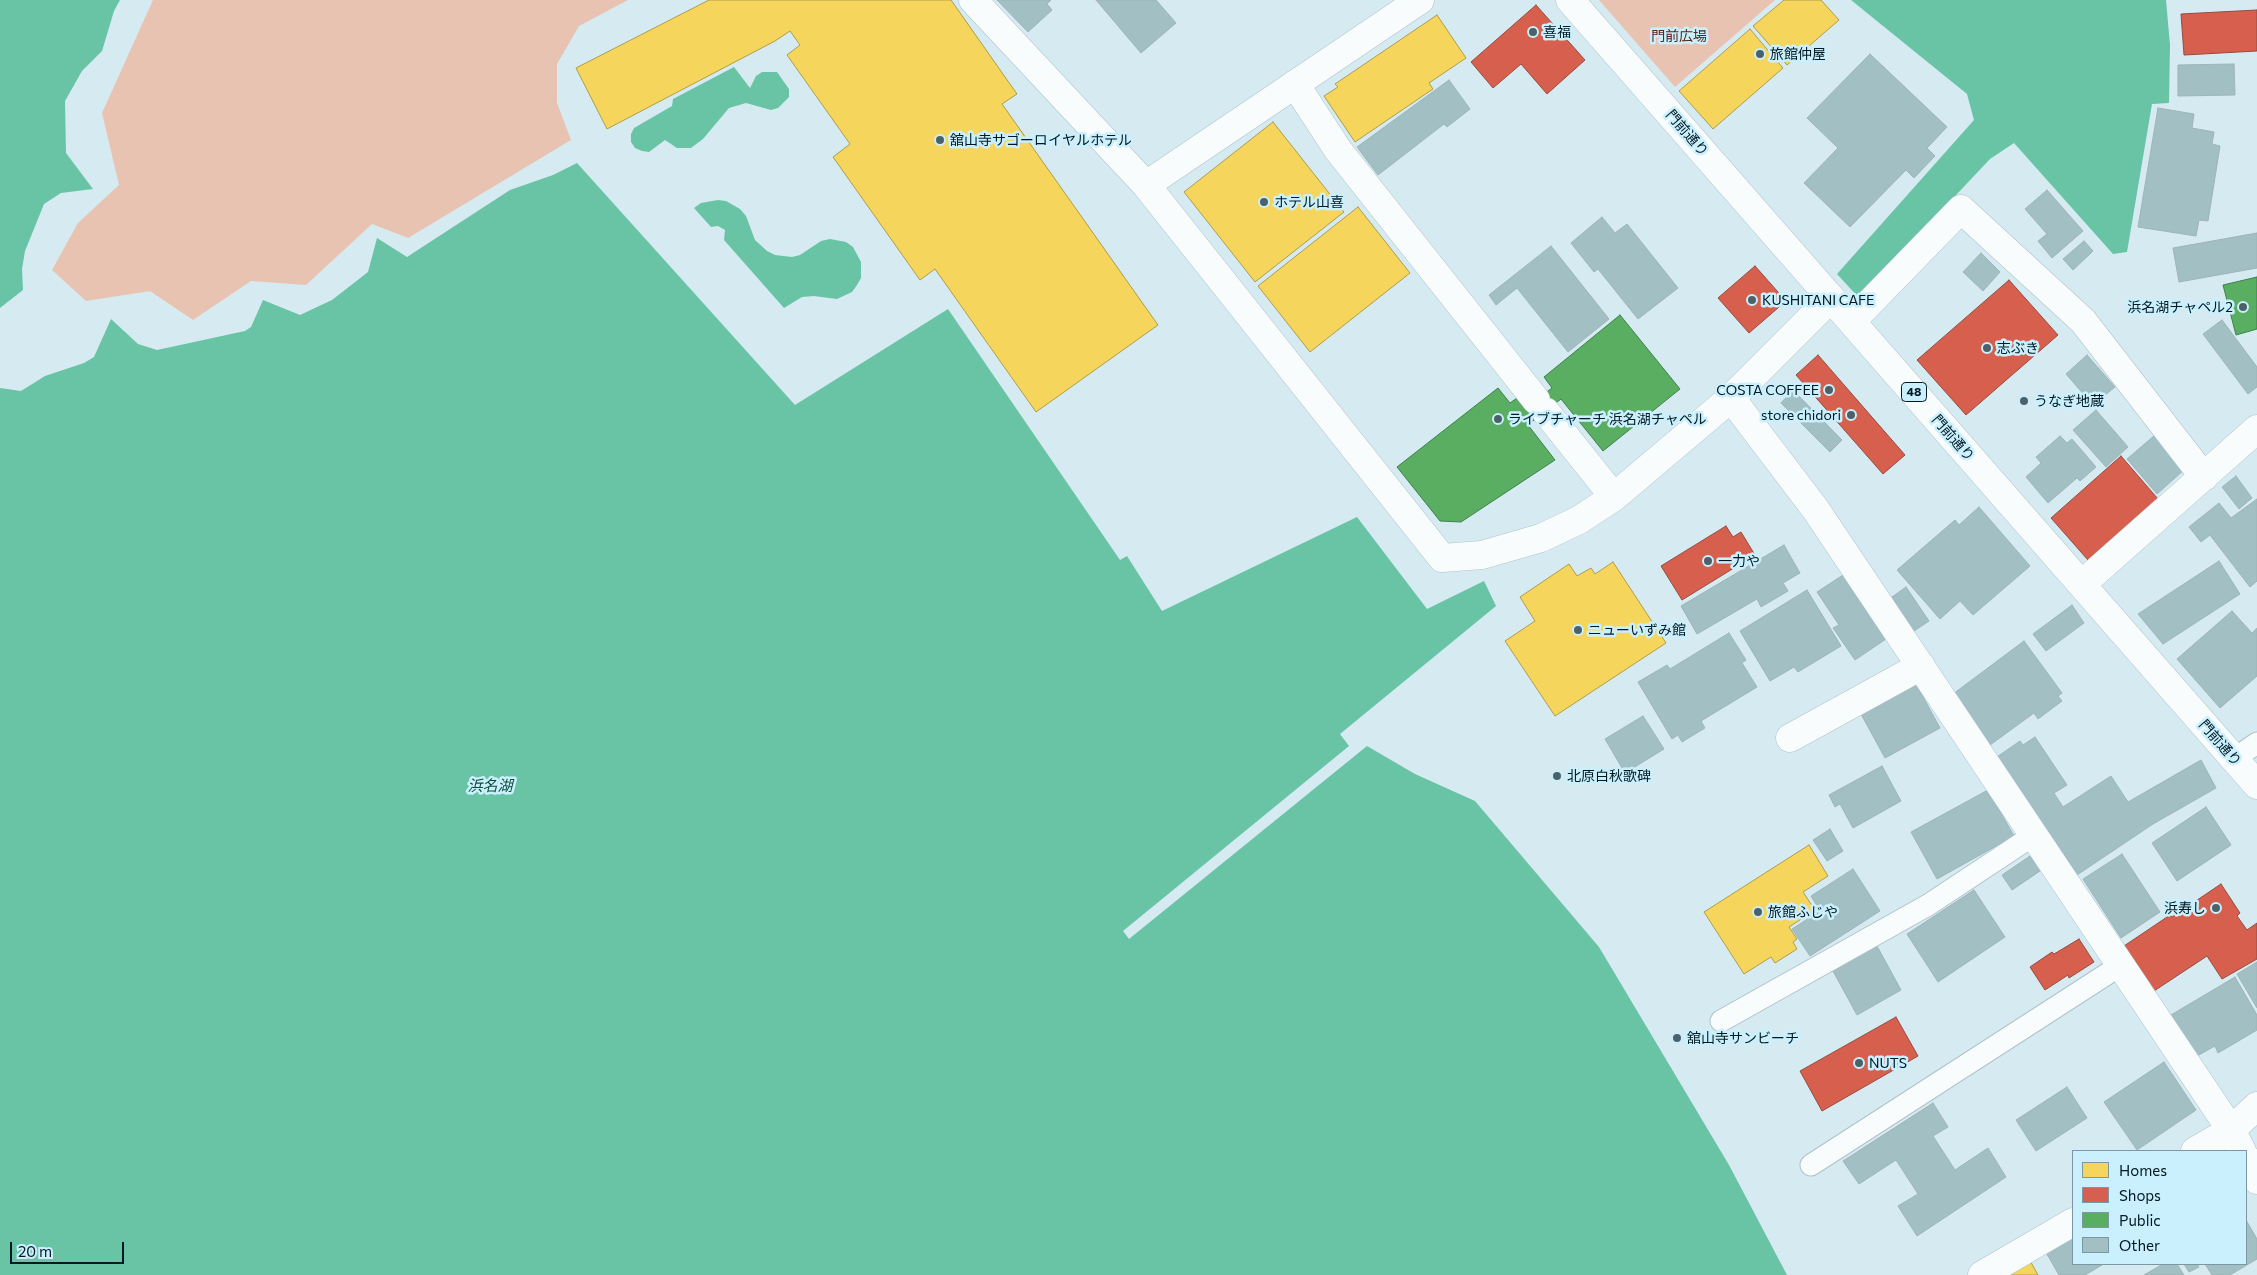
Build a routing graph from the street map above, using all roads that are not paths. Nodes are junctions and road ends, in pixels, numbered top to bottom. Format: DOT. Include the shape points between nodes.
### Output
graph roads {
  1 [pos="973,0"];
  2 [pos="1420,0"];
  3 [pos="1570,0"];
  4 [pos="1295,84"];
  5 [pos="1146,185"];
  6 [pos="1831,298"];
  7 [pos="1852,321"];
  8 [pos="1730,398"];
  9 [pos="2257,428"];
  10 [pos="2204,477"];
  11 [pos="1614,497"];
  12 [pos="2082,584"];
  13 [pos="1921,666"];
  14 [pos="1790,738"];
  15 [pos="2257,743"];
  16 [pos="2234,759"];
  17 [pos="2257,785"];
  18 [pos="2034,835"];
  19 [pos="2120,965"];
  20 [pos="1721,1021"];
  21 [pos="2257,1106"];
  22 [pos="2236,1141"];
  23 [pos="2199,1150"];
  24 [pos="2247,1160"];
  25 [pos="1811,1165"];
  26 [pos="2257,1180"];
  27 [pos="2072,1223"];
  28 [pos="1982,1275"];
  1 -- 5 [label="street"];
  2 -- 4 [label="street"];
  3 -- 6 [label="street, 門前通り / 48"];
  4 -- 5 [label="street"];
  4 -- 11 [label="street" via="1338,150"];
  5 -- 11 [label="street" via="1442,558 1482,555 1541,538 1579,520"];
  6 -- 7 [label="street, 門前通り / 48"];
  6 -- 8 [label="street"];
  7 -- 10 [label="street" via="1961,209 2083,321"];
  7 -- 12 [label="street, 門前通り / 48"];
  8 -- 11 [label="street"];
  8 -- 13 [label="street" via="1816,510"];
  9 -- 10 [label="street"];
  10 -- 12 [label="street"];
  12 -- 16 [label="street, 門前通り / 48"];
  13 -- 14 [label="street"];
  13 -- 18 [label="street"];
  15 -- 16 [label="lane"];
  16 -- 17 [label="street, 門前通り / 48"];
  18 -- 19 [label="street"];
  18 -- 20 [label="lane" via="1928,906"];
  19 -- 22 [label="street"];
  19 -- 25 [label="lane"];
  21 -- 22 [label="street"];
  22 -- 23 [label="street"];
  24 -- 26 [label="street"];
  27 -- 28 [label="street"];
}
